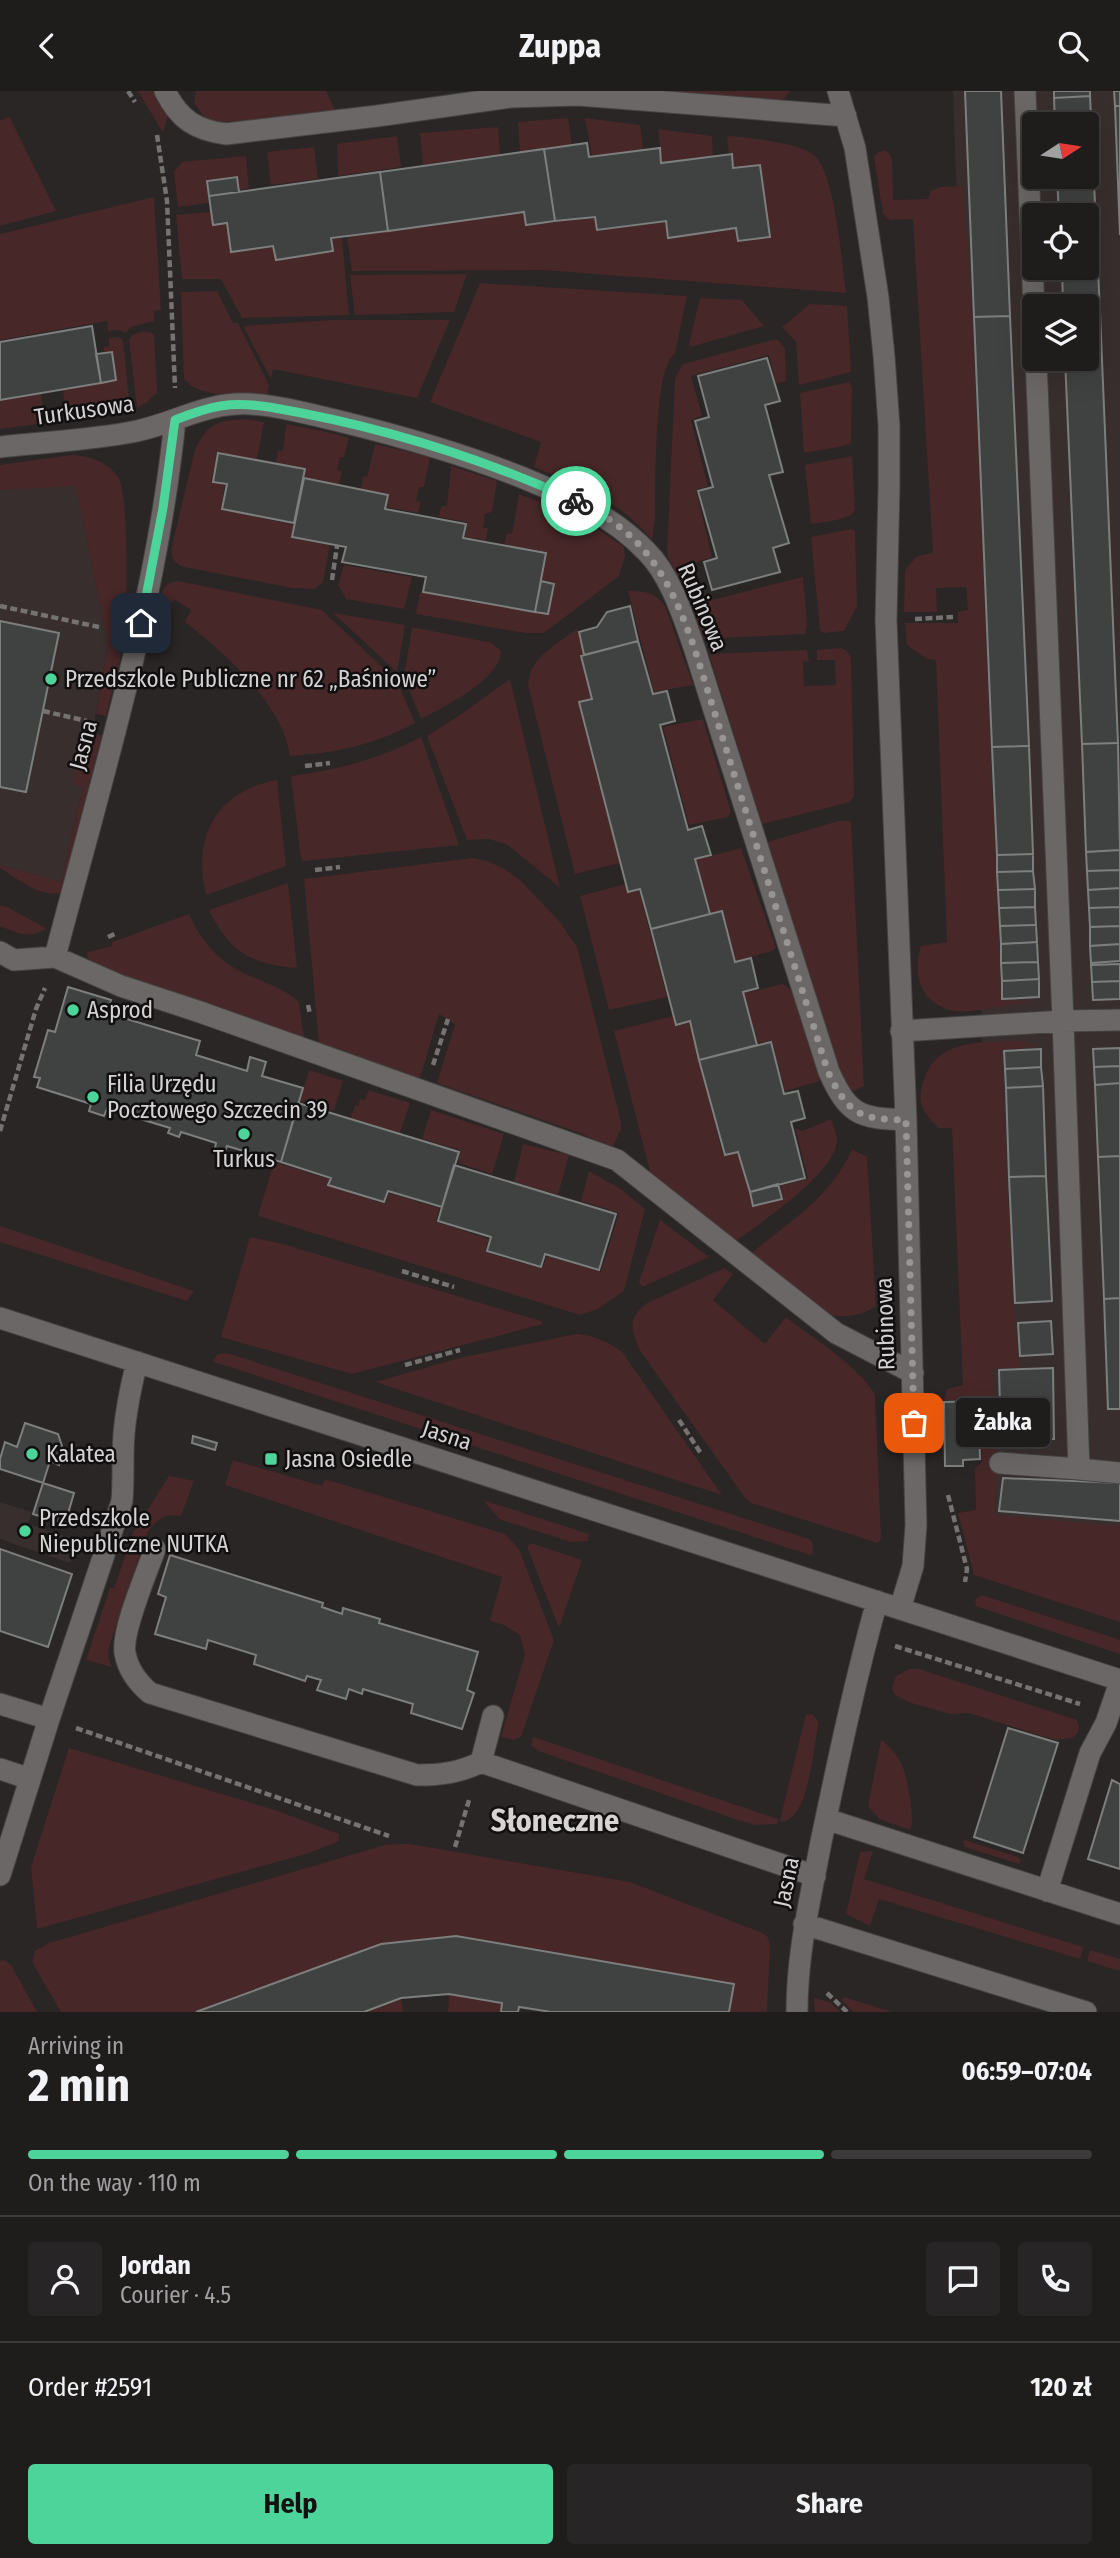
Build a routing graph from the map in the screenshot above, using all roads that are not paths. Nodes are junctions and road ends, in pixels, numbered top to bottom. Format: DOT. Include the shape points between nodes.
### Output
graph roads {
  1 [pos="165,91"];
  2 [pos="838,91"];
  3 [pos="1026,91"];
  4 [pos="846,116"];
  5 [pos="1033,294"];
  6 [pos="1036,371"];
  7 [pos="175,420"];
  8 [pos="0,447"];
  9 [pos="0,952"];
  10 [pos="55,957"];
  11 [pos="1120,1020"];
  12 [pos="1063,1021"];
  13 [pos="901,1031"];
  14 [pos="906,1120"];
  15 [pos="0,1318"];
  16 [pos="137,1362"];
  17 [pos="913,1373"];
  18 [pos="999,1463"];
  19 [pos="1079,1469"];
  20 [pos="1120,1473"];
  21 [pos="155,1549"];
  22 [pos="877,1601"];
  23 [pos="900,1609"];
  24 [pos="1120,1681"];
  25 [pos="0,1704"];
  26 [pos="492,1716"];
  27 [pos="49,1719"];
  28 [pos="481,1762"];
  29 [pos="0,1769"];
  30 [pos="30,1779"];
  31 [pos="826,1819"];
  32 [pos="0,1875"];
  33 [pos="815,1877"];
  34 [pos="1047,1891"];
  35 [pos="1120,1914"];
  36 [pos="804,1924"];
  37 [pos="797,2012"];
  38 [pos="1086,2012"];
  1 -- 4 [label="street" via="181,117 205,131 226,134 511,97 578,95"];
  2 -- 4 [label="street, Rubinowa"];
  3 -- 5 [label="street"];
  4 -- 13 [label="street, Rubinowa" via="878,297 888,426 886,620"];
  6 -- 12 [label="street"];
  7 -- 8 [label="street, Turkusowa" via="136,431"];
  7 -- 10 [label="street, Jasna" via="160,530 137,641"];
  7 -- 14 [label="street, Rubinowa" via="209,406 249,404 408,437 592,508 650,554 674,594 694,647 828,1072 838,1094 854,1112 873,1119"];
  9 -- 10 [label="street" via="14,960"];
  10 -- 17 [label="street" via="121,986 617,1160 836,1333"];
  11 -- 12 [label="street"];
  12 -- 13 [label="street"];
  12 -- 19 [label="street"];
  13 -- 14 [label="street, Rubinowa"];
  14 -- 17 [label="street, Rubinowa"];
  15 -- 16 [label="street, Jasna"];
  16 -- 22 [label="street, Jasna"];
  16 -- 27 [label="street" via="126,1409 122,1501"];
  17 -- 23 [label="street, Rubinowa" via="916,1525 913,1566"];
  18 -- 19 [label="street"];
  19 -- 20 [label="street"];
  21 -- 28 [label="street" via="124,1650 137,1681 150,1693 417,1775 442,1775"];
  22 -- 23 [label="street, Jasna"];
  22 -- 31 [label="street, Jasna"];
  23 -- 24 [label="street, Jasna"];
  24 -- 34 [label="street" via="1086,1766"];
  25 -- 27 [label="street"];
  26 -- 28 [label="street"];
  27 -- 30 [label="street"];
  28 -- 33 [label="street"];
  29 -- 30 [label="street"];
  30 -- 32 [label="street"];
  31 -- 33 [label="street, Jasna"];
  31 -- 34 [label="street"];
  33 -- 36 [label="street, Jasna"];
  34 -- 35 [label="street"];
  36 -- 37 [label="street, Jasna"];
  36 -- 38 [label="street"];
}
